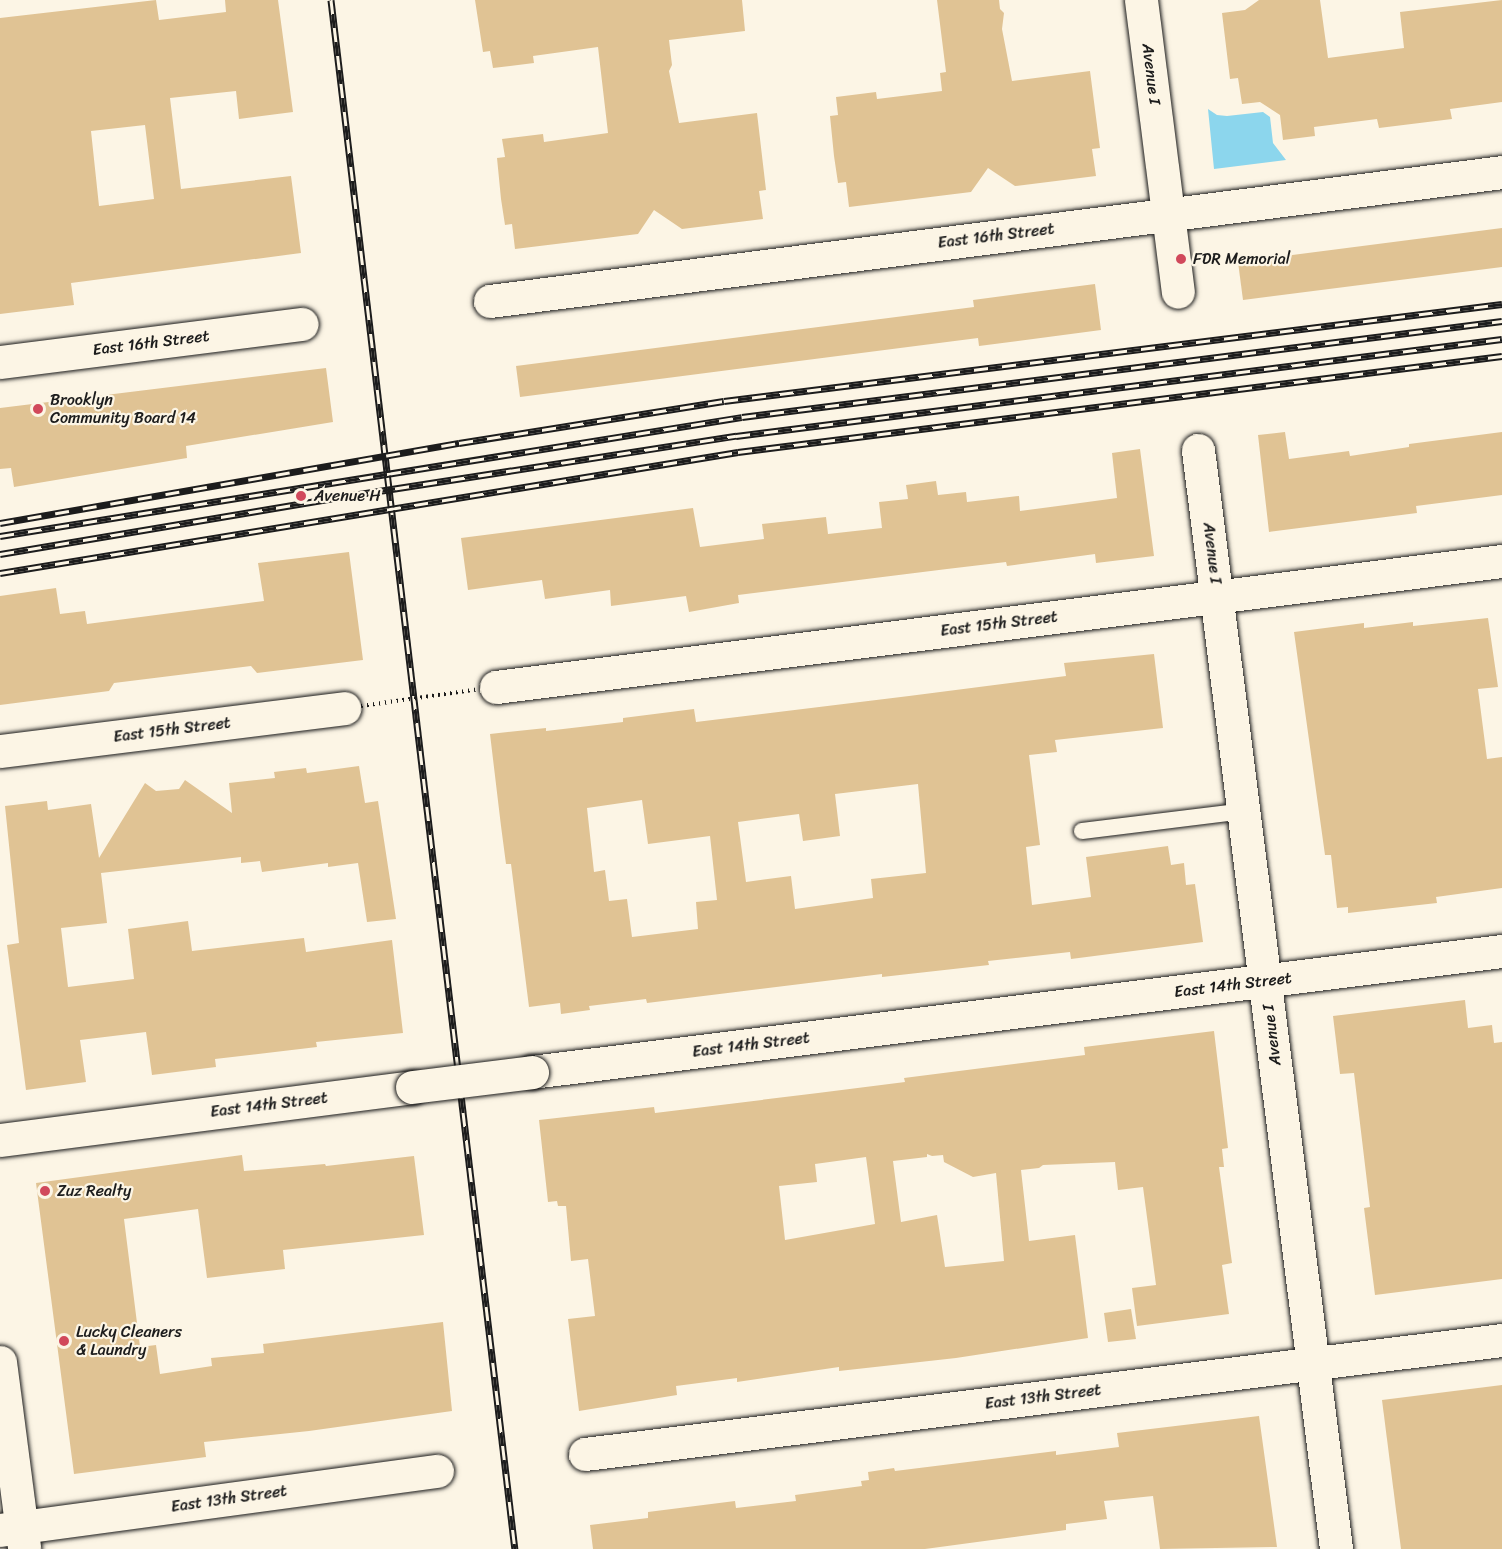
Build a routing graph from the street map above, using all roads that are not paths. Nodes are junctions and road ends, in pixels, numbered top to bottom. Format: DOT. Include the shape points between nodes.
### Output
graph roads {
  1 [pos="1141,0"];
  2 [pos="1502,172"];
  3 [pos="1170,214"];
  4 [pos="1178,292"];
  5 [pos="490,301"];
  6 [pos="302,324"];
  7 [pos="0,362"];
  8 [pos="1198,450"];
  9 [pos="1502,561"];
  10 [pos="1217,596"];
  11 [pos="488,688"];
  12 [pos="352,707"];
  13 [pos="0,751"];
  14 [pos="1244,811"];
  15 [pos="1082,831"];
  16 [pos="1502,951"];
  17 [pos="1265,981"];
  18 [pos="0,1140"];
  19 [pos="1502,1340"];
  20 [pos="0,1362"];
  21 [pos="1313,1364"];
  22 [pos="585,1454"];
  23 [pos="437,1471"];
  24 [pos="15,1535"];
  25 [pos="1336,1549"];
  1 -- 3 [label="street, Avenue I"];
  2 -- 3 [label="street, East 16th Street"];
  3 -- 4 [label="street, Avenue I"];
  3 -- 5 [label="street, East 16th Street"];
  6 -- 7 [label="street, East 16th Street"];
  8 -- 10 [label="street, Avenue I"];
  9 -- 10 [label="street, East 15th Street"];
  10 -- 11 [label="street, East 15th Street"];
  10 -- 14 [label="street, Avenue I"];
  12 -- 13 [label="street, East 15th Street"];
  14 -- 15 [label="lane"];
  14 -- 17 [label="street, Avenue I"];
  16 -- 17 [label="street, East 14th Street"];
  17 -- 18 [label="street, East 14th Street, bridge"];
  17 -- 21 [label="street, Avenue I"];
  19 -- 21 [label="street, East 13th Street"];
  20 -- 24 [label="street"];
  21 -- 22 [label="street, East 13th Street"];
  21 -- 25 [label="street, Avenue I"];
  23 -- 24 [label="street, East 13th Street"];
}
